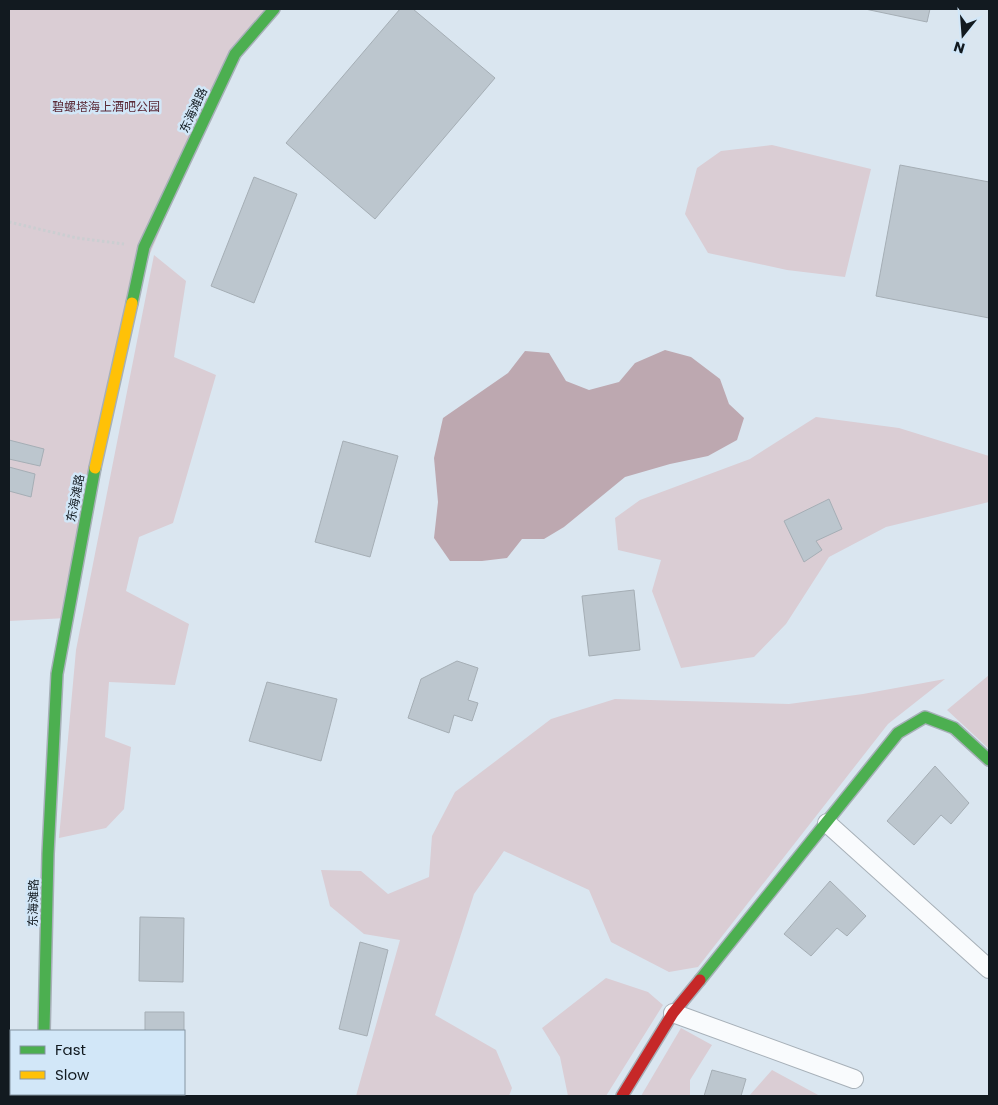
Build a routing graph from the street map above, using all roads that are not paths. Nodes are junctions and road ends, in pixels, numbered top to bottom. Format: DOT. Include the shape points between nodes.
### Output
graph roads {
  1 [pos="274,9"];
  2 [pos="989,760"];
  3 [pos="827,823"];
  4 [pos="989,970"];
  5 [pos="673,1012"];
  6 [pos="44,1030"];
  7 [pos="854,1080"];
  8 [pos="622,1096"];
  1 -- 6 [label="main road, 东海滩路" via="235,54 144,246 90,489 57,674"];
  2 -- 3 [label="main road" via="954,728 925,717 898,733"];
  3 -- 4 [label="street"];
  3 -- 5 [label="main road"];
  5 -- 7 [label="street"];
  5 -- 8 [label="main road"];
}
